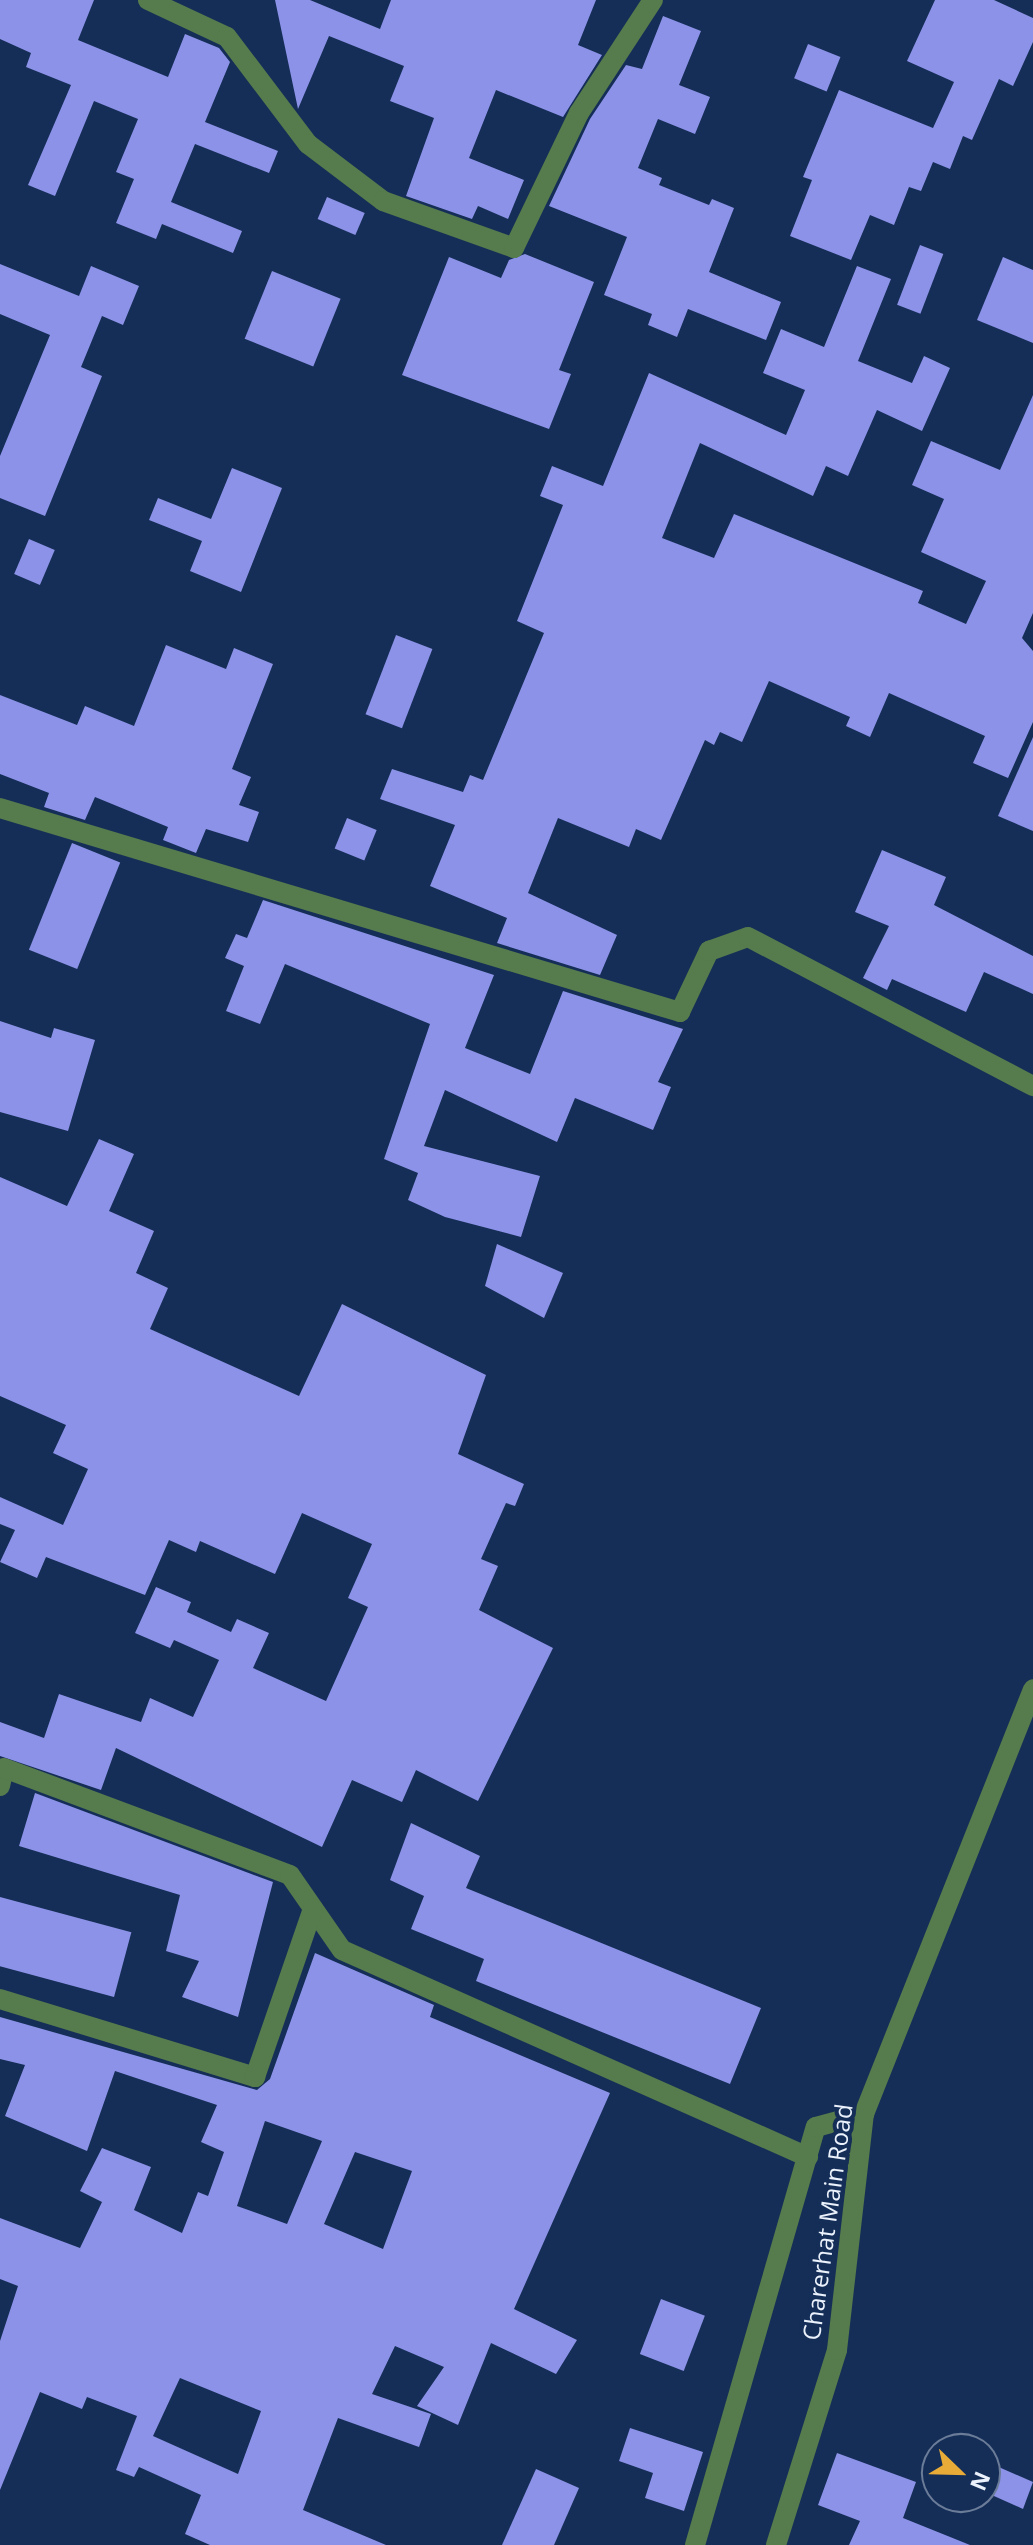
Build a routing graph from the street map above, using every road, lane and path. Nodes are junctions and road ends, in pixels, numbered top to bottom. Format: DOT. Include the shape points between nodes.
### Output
graph roads {
  1 [pos="148,0"];
  2 [pos="653,0"];
  3 [pos="0,808"];
  4 [pos="1033,1086"];
  5 [pos="1033,1689"];
  6 [pos="0,1786"];
  7 [pos="313,1909"];
  8 [pos="0,1999"];
  9 [pos="864,2114"];
  10 [pos="808,2157"];
  11 [pos="695,2545"];
  12 [pos="776,2545"];
  1 -- 2 [label="street" via="227,37 308,144 383,201 514,248 579,113"];
  3 -- 4 [label="street" via="680,1012 709,951 748,937"];
  5 -- 9 [label="street, Charerhat Main Road"];
  6 -- 7 [label="street" via="4,1768 290,1875"];
  7 -- 8 [label="street" via="255,2077"];
  7 -- 10 [label="street" via="342,1950"];
  9 -- 10 [label="street" via="816,2127"];
  9 -- 12 [label="street, Charerhat Main Road" via="837,2350"];
  10 -- 11 [label="street"];
}
